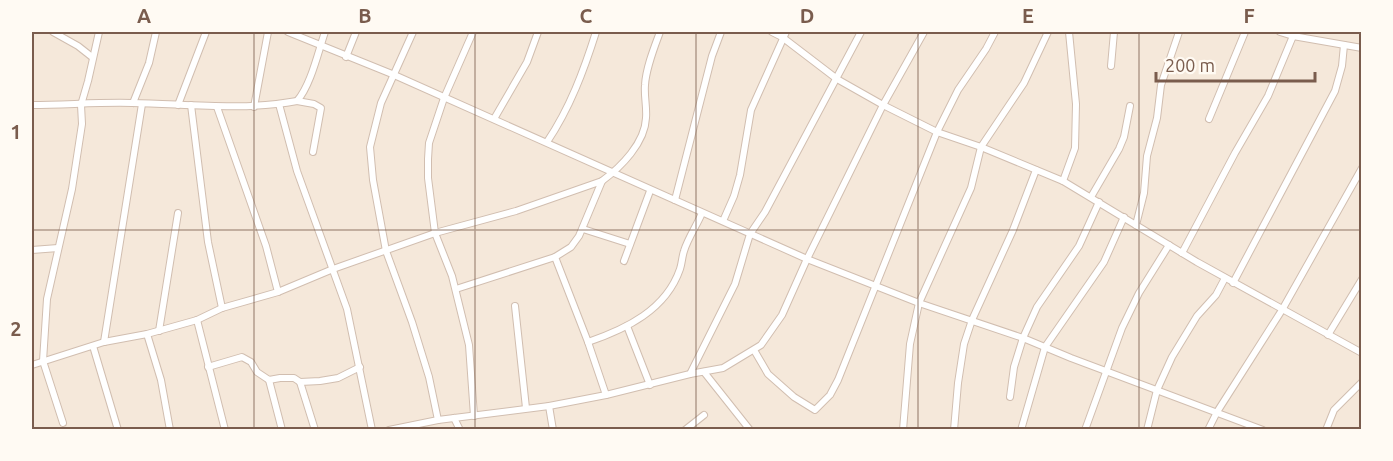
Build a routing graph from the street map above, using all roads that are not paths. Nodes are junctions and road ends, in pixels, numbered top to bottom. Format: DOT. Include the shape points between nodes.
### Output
graph roads {
  1 [pos="53,32"];
  2 [pos="99,32"];
  3 [pos="156,32"];
  4 [pos="206,32"];
  5 [pos="268,32"];
  6 [pos="288,32"];
  7 [pos="325,32"];
  8 [pos="356,32"];
  9 [pos="413,32"];
  10 [pos="473,32"];
  11 [pos="538,32"];
  12 [pos="596,32"];
  13 [pos="660,32"];
  14 [pos="721,32"];
  15 [pos="772,32"];
  16 [pos="861,32"];
  17 [pos="924,32"];
  18 [pos="995,32"];
  19 [pos="1048,32"];
  20 [pos="1069,32"];
  21 [pos="1114,32"];
  22 [pos="1179,32"];
  23 [pos="1245,32"];
  24 [pos="1280,32"];
  25 [pos="784,34"];
  26 [pos="1293,36"];
  27 [pos="1344,45"];
  28 [pos="320,46"];
  29 [pos="1362,48"];
  30 [pos="92,57"];
  31 [pos="346,57"];
  32 [pos="1111,66"];
  33 [pos="392,74"];
  34 [pos="837,79"];
  35 [pos="444,98"];
  36 [pos="297,101"];
  37 [pos="133,103"];
  38 [pos="142,104"];
  39 [pos="279,104"];
  40 [pos="32,105"];
  41 [pos="81,105"];
  42 [pos="178,105"];
  43 [pos="191,105"];
  44 [pos="883,105"];
  45 [pos="254,106"];
  46 [pos="1130,106"];
  47 [pos="217,107"];
  48 [pos="1209,119"];
  49 [pos="494,120"];
  50 [pos="937,132"];
  51 [pos="547,142"];
  52 [pos="981,147"];
  53 [pos="313,152"];
  54 [pos="1362,168"];
  55 [pos="1036,170"];
  56 [pos="614,172"];
  57 [pos="602,181"];
  58 [pos="1064,181"];
  59 [pos="650,191"];
  60 [pos="1090,197"];
  61 [pos="675,200"];
  62 [pos="1099,202"];
  63 [pos="178,213"];
  64 [pos="702,213"];
  65 [pos="1124,217"];
  66 [pos="723,221"];
  67 [pos="1136,225"];
  68 [pos="584,229"];
  69 [pos="435,233"];
  70 [pos="750,234"];
  71 [pos="630,244"];
  72 [pos="1168,245"];
  73 [pos="58,248"];
  74 [pos="32,250"];
  75 [pos="386,251"];
  76 [pos="1182,253"];
  77 [pos="555,257"];
  78 [pos="807,259"];
  79 [pos="624,261"];
  80 [pos="333,269"];
  81 [pos="1225,278"];
  82 [pos="1362,279"];
  83 [pos="1233,283"];
  84 [pos="874,284"];
  85 [pos="456,289"];
  86 [pos="278,292"];
  87 [pos="920,303"];
  88 [pos="515,306"];
  89 [pos="222,308"];
  90 [pos="1282,310"];
  91 [pos="197,320"];
  92 [pos="972,320"];
  93 [pos="627,326"];
  94 [pos="159,331"];
  95 [pos="147,334"];
  96 [pos="1328,335"];
  97 [pos="1023,338"];
  98 [pos="104,342"];
  99 [pos="588,342"];
  100 [pos="93,346"];
  101 [pos="1045,347"];
  102 [pos="754,350"];
  103 [pos="1362,353"];
  104 [pos="43,361"];
  105 [pos="32,365"];
  106 [pos="208,367"];
  107 [pos="360,367"];
  108 [pos="704,372"];
  109 [pos="1107,372"];
  110 [pos="690,374"];
  111 [pos="269,380"];
  112 [pos="300,382"];
  113 [pos="1362,382"];
  114 [pos="650,385"];
  115 [pos="1157,390"];
  116 [pos="606,395"];
  117 [pos="1010,397"];
  118 [pos="549,406"];
  119 [pos="526,408"];
  120 [pos="1217,412"];
  121 [pos="704,415"];
  122 [pos="474,416"];
  123 [pos="454,418"];
  124 [pos="438,420"];
  125 [pos="63,423"];
  126 [pos="417,427"];
  127 [pos="118,429"];
  128 [pos="170,429"];
  129 [pos="225,429"];
  130 [pos="282,429"];
  131 [pos="315,429"];
  132 [pos="372,429"];
  133 [pos="389,429"];
  134 [pos="460,429"];
  135 [pos="553,429"];
  136 [pos="685,429"];
  137 [pos="750,429"];
  138 [pos="903,429"];
  139 [pos="954,429"];
  140 [pos="1021,429"];
  141 [pos="1085,429"];
  142 [pos="1147,429"];
  143 [pos="1208,429"];
  144 [pos="1263,429"];
  145 [pos="1326,429"];
  1 -- 30 [label="street"];
  2 -- 30 [label="street"];
  3 -- 37 [label="street"];
  4 -- 42 [label="street"];
  5 -- 45 [label="street"];
  6 -- 28 [label="street"];
  7 -- 28 [label="street"];
  8 -- 31 [label="street"];
  9 -- 33 [label="street"];
  10 -- 35 [label="street"];
  11 -- 49 [label="street" via="527,62"];
  12 -- 51 [label="street" via="568,107"];
  13 -- 56 [label="street" via="645,84 645,130"];
  14 -- 61 [label="street"];
  15 -- 25 [label="street"];
  16 -- 34 [label="street"];
  17 -- 44 [label="street"];
  18 -- 50 [label="street"];
  19 -- 52 [label="street" via="1024,83"];
  20 -- 58 [label="street" via="1076,104 1075,148"];
  21 -- 32 [label="street"];
  22 -- 67 [label="street" via="1161,85"];
  23 -- 48 [label="street"];
  24 -- 26 [label="street"];
  25 -- 34 [label="street"];
  25 -- 66 [label="street" via="751,110 740,175"];
  26 -- 27 [label="street"];
  26 -- 76 [label="street" via="1268,96"];
  27 -- 29 [label="street"];
  27 -- 83 [label="street" via="1335,91"];
  28 -- 31 [label="street"];
  28 -- 36 [label="street"];
  30 -- 41 [label="street"];
  31 -- 33 [label="street"];
  33 -- 35 [label="street"];
  33 -- 75 [label="street" via="370,147"];
  34 -- 44 [label="street"];
  34 -- 70 [label="street"];
  35 -- 49 [label="street"];
  35 -- 69 [label="street" via="429,143 428,178"];
  36 -- 39 [label="street"];
  36 -- 53 [label="street" via="321,108"];
  37 -- 38 [label="street"];
  37 -- 41 [label="street"];
  38 -- 42 [label="street"];
  38 -- 98 [label="street"];
  39 -- 45 [label="street"];
  39 -- 80 [label="street" via="297,171"];
  40 -- 41 [label="street"];
  41 -- 73 [label="street" via="72,189"];
  42 -- 43 [label="street"];
  43 -- 47 [label="street"];
  43 -- 89 [label="street" via="208,242"];
  44 -- 50 [label="street"];
  44 -- 78 [label="street"];
  45 -- 47 [label="street"];
  46 -- 60 [label="street" via="1119,149"];
  47 -- 86 [label="street" via="266,246"];
  49 -- 51 [label="street"];
  50 -- 52 [label="street"];
  50 -- 84 [label="street"];
  51 -- 56 [label="street"];
  52 -- 55 [label="street"];
  52 -- 87 [label="street" via="970,188"];
  54 -- 90 [label="street"];
  55 -- 58 [label="street"];
  55 -- 92 [label="street" via="1014,230"];
  56 -- 57 [label="street"];
  56 -- 59 [label="street"];
  57 -- 68 [label="street"];
  57 -- 69 [label="street" via="516,211"];
  58 -- 60 [label="street"];
  59 -- 61 [label="street"];
  59 -- 71 [label="street"];
  60 -- 62 [label="street"];
  61 -- 64 [label="street"];
  62 -- 65 [label="street"];
  62 -- 97 [label="street" via="1079,246 1038,307"];
  63 -- 94 [label="street"];
  64 -- 66 [label="street"];
  64 -- 93 [label="street" via="670,287 654,308"];
  65 -- 67 [label="street"];
  65 -- 101 [label="street" via="1104,262"];
  66 -- 70 [label="street"];
  67 -- 72 [label="street"];
  68 -- 71 [label="street"];
  68 -- 77 [label="street" via="571,247"];
  69 -- 75 [label="street"];
  69 -- 85 [label="street"];
  70 -- 78 [label="street"];
  70 -- 110 [label="street" via="735,284"];
  71 -- 79 [label="street"];
  72 -- 76 [label="street"];
  72 -- 109 [label="street" via="1122,328"];
  73 -- 74 [label="street"];
  73 -- 104 [label="street" via="47,299"];
  75 -- 80 [label="street"];
  75 -- 124 [label="street" via="412,321"];
  76 -- 81 [label="street"];
  77 -- 85 [label="street"];
  77 -- 99 [label="street"];
  78 -- 84 [label="street"];
  78 -- 102 [label="street" via="783,315"];
  80 -- 86 [label="street"];
  80 -- 107 [label="street"];
  81 -- 83 [label="street"];
  81 -- 115 [label="street" via="1181,339"];
  82 -- 96 [label="street"];
  83 -- 90 [label="street"];
  84 -- 87 [label="street"];
  84 -- 102 [label="street" via="830,395 815,410 768,374"];
  85 -- 122 [label="street" via="469,345"];
  86 -- 89 [label="street"];
  87 -- 92 [label="street"];
  87 -- 138 [label="street" via="910,344"];
  88 -- 119 [label="street"];
  89 -- 91 [label="street"];
  90 -- 96 [label="street"];
  90 -- 120 [label="street"];
  91 -- 94 [label="street"];
  91 -- 106 [label="street"];
  92 -- 97 [label="street"];
  92 -- 139 [label="street" via="964,344"];
  93 -- 99 [label="street"];
  93 -- 114 [label="street"];
  94 -- 95 [label="street"];
  95 -- 98 [label="street"];
  95 -- 128 [label="street"];
  96 -- 103 [label="street"];
  97 -- 101 [label="street"];
  97 -- 117 [label="street"];
  98 -- 100 [label="street"];
  99 -- 116 [label="street"];
  100 -- 104 [label="street"];
  100 -- 127 [label="street"];
  101 -- 109 [label="street"];
  101 -- 140 [label="street"];
  102 -- 108 [label="street" via="723,369"];
  104 -- 105 [label="street"];
  104 -- 125 [label="street"];
  106 -- 111 [label="street" via="242,357"];
  106 -- 129 [label="street"];
  107 -- 112 [label="street" via="338,378"];
  107 -- 132 [label="street"];
  108 -- 110 [label="street"];
  108 -- 137 [label="street"];
  109 -- 115 [label="street"];
  109 -- 141 [label="street"];
  110 -- 114 [label="street"];
  111 -- 112 [label="street" via="294,378"];
  111 -- 130 [label="street"];
  112 -- 131 [label="street"];
  113 -- 145 [label="street" via="1334,410"];
  114 -- 116 [label="street"];
  115 -- 120 [label="street"];
  115 -- 142 [label="street"];
  116 -- 118 [label="street"];
  118 -- 119 [label="street"];
  118 -- 135 [label="street"];
  119 -- 122 [label="street"];
  120 -- 143 [label="street"];
  120 -- 144 [label="street"];
  121 -- 136 [label="street"];
  122 -- 123 [label="street"];
  123 -- 124 [label="street"];
  123 -- 134 [label="street"];
  124 -- 126 [label="street"];
  126 -- 133 [label="street"];
}
